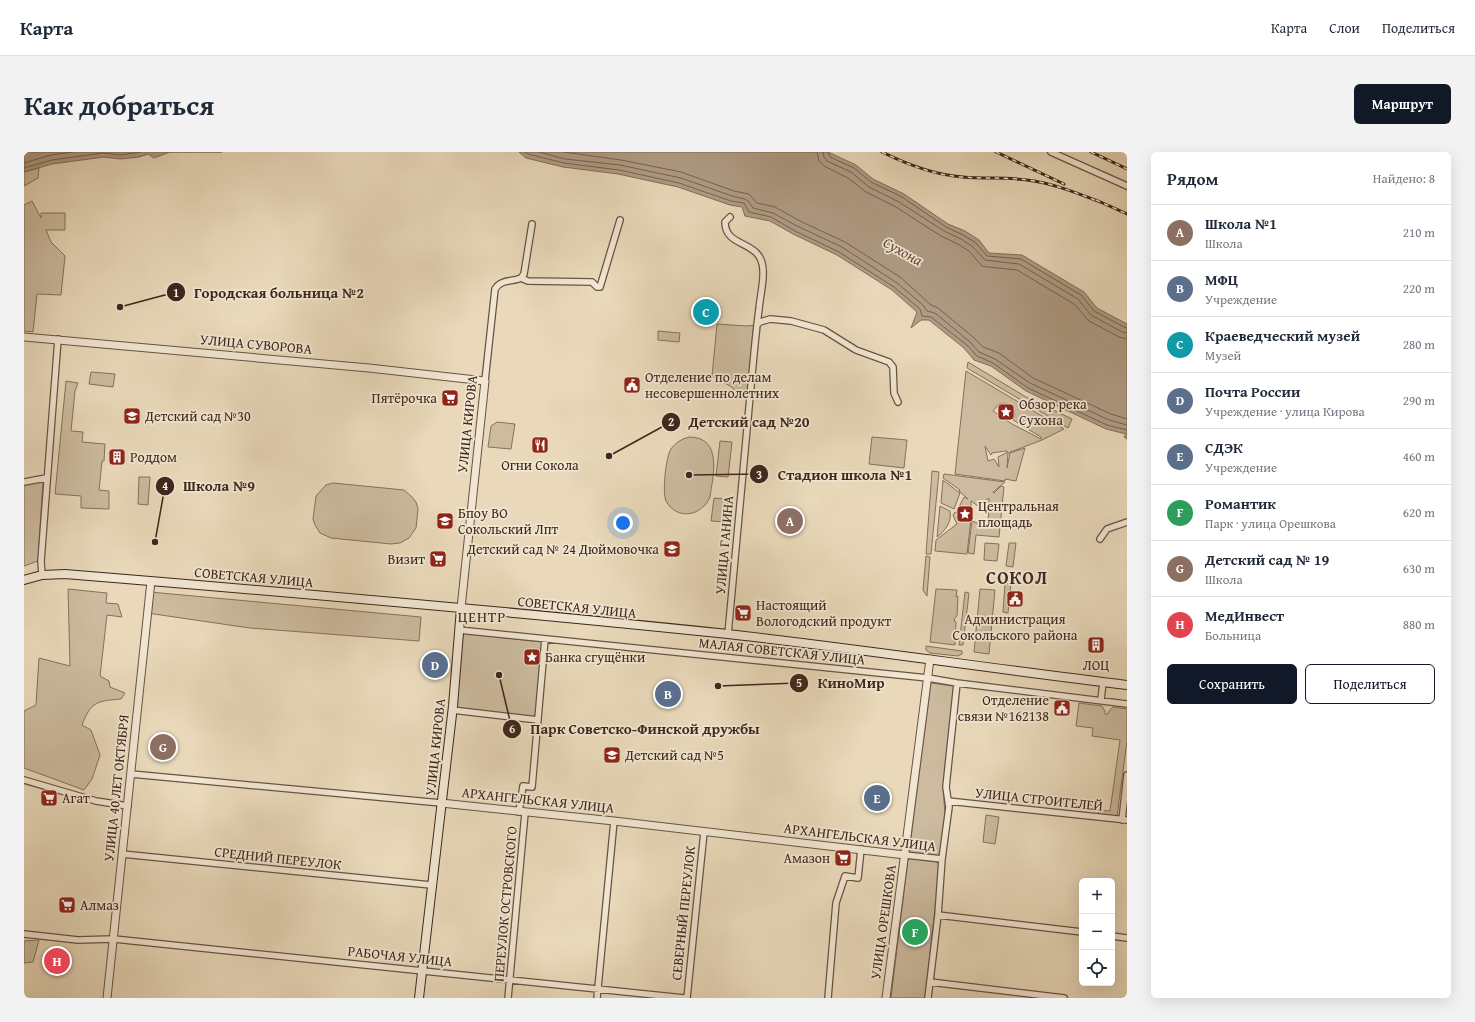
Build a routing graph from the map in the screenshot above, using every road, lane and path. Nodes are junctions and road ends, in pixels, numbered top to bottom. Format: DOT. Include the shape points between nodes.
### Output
graph roads {
  1 [pos="1051,152"];
  2 [pos="1127,186"];
  3 [pos="730,217"];
  4 [pos="620,220"];
  5 [pos="532,224"];
  6 [pos="521,278"];
  7 [pos="757,324"];
  8 [pos="24,337"];
  9 [pos="58,339"];
  10 [pos="485,381"];
  11 [pos="898,402"];
  12 [pos="46,478"];
  13 [pos="24,482"];
  14 [pos="1127,522"];
  15 [pos="1100,539"];
  16 [pos="42,575"];
  17 [pos="24,580"];
  18 [pos="151,581"];
  19 [pos="460,608"];
  20 [pos="459,630"];
  21 [pos="728,634"];
  22 [pos="545,639"];
  23 [pos="930,659"];
  24 [pos="928,678"];
  25 [pos="1103,682"];
  26 [pos="957,683"];
  27 [pos="1127,685"];
  28 [pos="1101,700"];
  29 [pos="1127,704"];
  30 [pos="452,710"];
  31 [pos="538,720"];
  32 [pos="131,774"];
  33 [pos="1127,775"];
  34 [pos="24,780"];
  35 [pos="948,801"];
  36 [pos="441,803"];
  37 [pos="128,806"];
  38 [pos="522,812"];
  39 [pos="1124,820"];
  40 [pos="614,821"];
  41 [pos="704,832"];
  42 [pos="861,849"];
  43 [pos="122,854"];
  44 [pos="905,855"];
  45 [pos="942,859"];
  46 [pos="432,885"];
  47 [pos="938,915"];
  48 [pos="1079,932"];
  49 [pos="24,934"];
  50 [pos="1115,936"];
  51 [pos="1127,938"];
  52 [pos="114,939"];
  53 [pos="422,971"];
  54 [pos="510,980"];
  55 [pos="930,982"];
  56 [pos="598,989"];
  57 [pos="107,998"];
  58 [pos="419,998"];
  59 [pos="508,998"];
  60 [pos="597,998"];
  61 [pos="685,998"];
  62 [pos="828,998"];
  63 [pos="886,998"];
  64 [pos="928,998"];
  65 [pos="1064,998"];
  1 -- 2 [label="street"];
  3 -- 7 [label="street, УЛИЦА ГАНИНА" via="725,222 725,229 730,237 751,247 763,265"];
  4 -- 6 [label="street" via="600,287 592,282 528,281"];
  5 -- 6 [label="street" via="524,274"];
  6 -- 10 [label="street, УЛИЦА КИРОВА" via="502,282 496,289"];
  7 -- 11 [label="street" via="770,319 791,321 824,330 860,352 888,362 893,367 894,393"];
  7 -- 21 [label="street, УЛИЦА ГАНИНА"];
  8 -- 9 [label="street, УЛИЦА СУВОРОВА"];
  9 -- 10 [label="street, УЛИЦА СУВОРОВА"];
  9 -- 12 [label="street"];
  10 -- 19 [label="street, УЛИЦА КИРОВА"];
  12 -- 13 [label="street"];
  12 -- 16 [label="street"];
  14 -- 15 [label="street" via="1107,529"];
  16 -- 17 [label="main road, СОВЕТСКАЯ УЛИЦА"];
  16 -- 18 [label="main road, СОВЕТСКАЯ УЛИЦА" via="65,574"];
  18 -- 19 [label="main road, СОВЕТСКАЯ УЛИЦА"];
  18 -- 32 [label="street, УЛИЦА 40 ЛЕТ ОКТЯБРЯ"];
  19 -- 20 [label="main road, УЛИЦА КИРОВА"];
  19 -- 21 [label="main road, СОВЕТСКАЯ УЛИЦА"];
  20 -- 22 [label="street, МАЛАЯ СОВЕТСКАЯ УЛИЦА"];
  20 -- 30 [label="main road, УЛИЦА КИРОВА"];
  21 -- 23 [label="main road, СОВЕТСКАЯ УЛИЦА"];
  22 -- 24 [label="street, МАЛАЯ СОВЕТСКАЯ УЛИЦА"];
  22 -- 31 [label="street, ПЕРЕУЛОК ОСТРОВСКОГО"];
  23 -- 24 [label="street, УЛИЦА ОРЕШКОВА"];
  23 -- 25 [label="main road, СОВЕТСКАЯ УЛИЦА"];
  24 -- 26 [label="street, МАЛАЯ СОВЕТСКАЯ УЛИЦА"];
  24 -- 44 [label="street, УЛИЦА ОРЕШКОВА"];
  25 -- 27 [label="main road, СОВЕТСКАЯ УЛИЦА"];
  25 -- 28 [label="street"];
  26 -- 28 [label="street, МАЛАЯ СОВЕТСКАЯ УЛИЦА"];
  26 -- 35 [label="street" via="946,787"];
  28 -- 29 [label="street, МАЛАЯ СОВЕТСКАЯ УЛИЦА"];
  30 -- 31 [label="street"];
  30 -- 36 [label="main road, УЛИЦА КИРОВА"];
  31 -- 38 [label="street, ПЕРЕУЛОК ОСТРОВСКОГО" via="532,787 523,786"];
  32 -- 36 [label="street, АРХАНГЕЛЬСКАЯ УЛИЦА"];
  32 -- 37 [label="street, УЛИЦА 40 ЛЕТ ОКТЯБРЯ"];
  33 -- 39 [label="street"];
  34 -- 37 [label="street" via="96,801"];
  35 -- 39 [label="street, УЛИЦА СТРОИТЕЛЕЙ"];
  35 -- 45 [label="street"];
  36 -- 38 [label="street, АРХАНГЕЛЬСКАЯ УЛИЦА"];
  36 -- 46 [label="main road, УЛИЦА КИРОВА"];
  37 -- 43 [label="street, УЛИЦА 40 ЛЕТ ОКТЯБРЯ"];
  38 -- 40 [label="street, АРХАНГЕЛЬСКАЯ УЛИЦА"];
  38 -- 54 [label="street, ПЕРЕУЛОК ОСТРОВСКОГО"];
  40 -- 41 [label="street, АРХАНГЕЛЬСКАЯ УЛИЦА"];
  40 -- 56 [label="street"];
  41 -- 42 [label="street, АРХАНГЕЛЬСКАЯ УЛИЦА"];
  41 -- 61 [label="street, СЕВЕРНЫЙ ПЕРЕУЛОК"];
  42 -- 44 [label="street, АРХАНГЕЛЬСКАЯ УЛИЦА"];
  42 -- 62 [label="street" via="858,878 845,876 836,902"];
  43 -- 46 [label="street, СРЕДНИЙ ПЕРЕУЛОК"];
  43 -- 52 [label="street, УЛИЦА 40 ЛЕТ ОКТЯБРЯ"];
  44 -- 45 [label="street, АРХАНГЕЛЬСКАЯ УЛИЦА"];
  44 -- 63 [label="street, УЛИЦА ОРЕШКОВА"];
  45 -- 47 [label="street"];
  46 -- 53 [label="main road, УЛИЦА КИРОВА"];
  47 -- 48 [label="street"];
  47 -- 55 [label="street"];
  49 -- 52 [label="street, РАБОЧАЯ УЛИЦА" via="78,940"];
  50 -- 51 [label="street"];
  52 -- 53 [label="street, РАБОЧАЯ УЛИЦА"];
  52 -- 57 [label="street, УЛИЦА 40 ЛЕТ ОКТЯБРЯ"];
  53 -- 54 [label="street, РАБОЧАЯ УЛИЦА"];
  53 -- 58 [label="main road, УЛИЦА КИРОВА"];
  54 -- 56 [label="street, РАБОЧАЯ УЛИЦА"];
  54 -- 59 [label="street, ПЕРЕУЛОК ОСТРОВСКОГО"];
  55 -- 64 [label="street"];
  55 -- 65 [label="street"];
  56 -- 60 [label="street"];
  56 -- 61 [label="street, РАБОЧАЯ УЛИЦА"];
}
